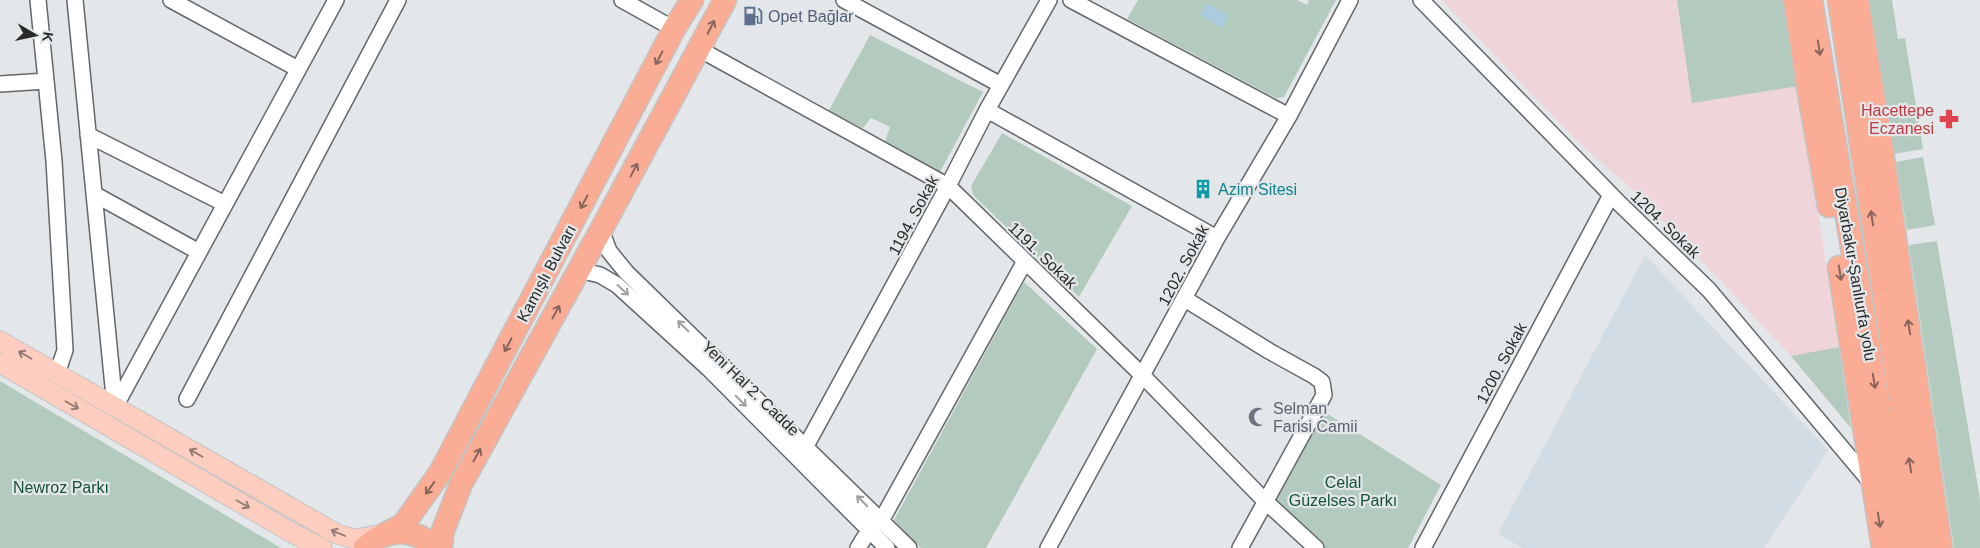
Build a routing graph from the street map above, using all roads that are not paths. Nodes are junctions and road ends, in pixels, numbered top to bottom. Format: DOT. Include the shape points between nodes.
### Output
graph roads {
  1 [pos="38,0"];
  2 [pos="75,0"];
  3 [pos="171,0"];
  4 [pos="336,0"];
  5 [pos="398,0"];
  6 [pos="622,0"];
  7 [pos="725,0"];
  8 [pos="844,0"];
  9 [pos="1048,0"];
  10 [pos="1071,0"];
  11 [pos="1350,0"];
  12 [pos="1421,0"];
  13 [pos="1795,0"];
  14 [pos="1812,0"];
  15 [pos="1839,0"];
  16 [pos="1857,0"];
  17 [pos="685,2"];
  18 [pos="674,29"];
  19 [pos="699,49"];
  20 [pos="1848,54"];
  21 [pos="298,69"];
  22 [pos="46,81"];
  23 [pos="0,84"];
  24 [pos="1001,85"];
  25 [pos="1827,97"];
  26 [pos="987,110"];
  27 [pos="1289,116"];
  28 [pos="88,135"];
  29 [pos="948,186"];
  30 [pos="94,194"];
  31 [pos="1611,195"];
  32 [pos="1828,201"];
  33 [pos="225,204"];
  34 [pos="1891,209"];
  35 [pos="601,230"];
  36 [pos="1217,238"];
  37 [pos="199,252"];
  38 [pos="1025,261"];
  39 [pos="579,270"];
  40 [pos="1185,298"];
  41 [pos="0,340"];
  42 [pos="0,363"];
  43 [pos="57,374"];
  44 [pos="1143,376"];
  45 [pos="187,399"];
  46 [pos="115,407"];
  47 [pos="806,446"];
  48 [pos="1874,486"];
  49 [pos="1265,501"];
  50 [pos="881,521"];
  51 [pos="868,530"];
  52 [pos="385,534"];
  53 [pos="322,548"];
  54 [pos="364,548"];
  55 [pos="435,548"];
  56 [pos="440,548"];
  57 [pos="858,548"];
  58 [pos="887,548"];
  59 [pos="909,548"];
  60 [pos="1048,548"];
  61 [pos="1240,548"];
  62 [pos="1316,548"];
  63 [pos="1423,548"];
  64 [pos="1883,548"];
  65 [pos="1902,548"];
  66 [pos="1923,548"];
  67 [pos="1941,548"];
  1 -- 22 [label="street"];
  2 -- 28 [label="street"];
  3 -- 21 [label="street"];
  4 -- 21 [label="street"];
  5 -- 45 [label="street"];
  6 -- 18 [label="street"];
  19 -- 7 [label="highway, Kamışlı Bulvarı, one-way"];
  8 -- 24 [label="street"];
  9 -- 24 [label="street, 1194. Sokak"];
  10 -- 27 [label="street"];
  11 -- 27 [label="street, 1202. Sokak"];
  12 -- 31 [label="street, 1204. Sokak"];
  13 -- 32 [label="highway"];
  14 -- 25 [label="highway, Diyarbakır-Şanlıurfa yolu, one-way"];
  15 -- 20 [label="highway, Diyarbakır-Şanlıurfa yolu"];
  16 -- 34 [label="highway"];
  17 -- 18 [label="highway, Kamışlı Bulvarı"];
  18 -- 52 [label="highway, Kamışlı Bulvarı, one-way" via="440,474 403,525"];
  19 -- 29 [label="street, 1191. Sokak"];
  35 -- 19 [label="highway, Kamışlı Bulvarı, one-way"];
  20 -- 34 [label="highway"];
  66 -- 20 [label="highway, Diyarbakır-Şanlıurfa yolu, one-way"];
  21 -- 33 [label="street"];
  22 -- 23 [label="street"];
  22 -- 43 [label="street" via="65,350"];
  24 -- 26 [label="street, 1194. Sokak"];
  25 -- 32 [label="highway"];
  25 -- 65 [label="highway, Diyarbakır-Şanlıurfa yolu, one-way"];
  26 -- 29 [label="street, 1194. Sokak"];
  26 -- 36 [label="street"];
  27 -- 36 [label="street, 1202. Sokak"];
  28 -- 30 [label="street"];
  28 -- 33 [label="street"];
  29 -- 38 [label="street, 1191. Sokak"];
  29 -- 47 [label="street, 1194. Sokak"];
  30 -- 37 [label="street"];
  30 -- 46 [label="street"];
  31 -- 48 [label="street, 1204. Sokak" via="1709,290"];
  31 -- 63 [label="street, 1200. Sokak"];
  32 -- 48 [label="highway, one-way"];
  33 -- 37 [label="street"];
  67 -- 34 [label="highway, one-way"];
  35 -- 39 [label="highway, Kamışlı Bulvarı"];
  47 -- 35 [label="street, one-way" via="626,272 609,251"];
  36 -- 40 [label="street, 1202. Sokak"];
  37 -- 46 [label="street"];
  38 -- 44 [label="street, 1191. Sokak"];
  38 -- 50 [label="street"];
  39 -- 51 [label="street, Yeni Hal 2. Cadde, one-way" via="600,275 617,285 708,368"];
  56 -- 39 [label="highway, Kamışlı Bulvarı, one-way" via="442,532 461,484"];
  40 -- 44 [label="street, 1202. Sokak"];
  40 -- 49 [label="street" via="1322,382 1324,395"];
  43 -- 41 [label="main road, one-way"];
  42 -- 53 [label="main road, one-way"];
  43 -- 46 [label="main road"];
  44 -- 49 [label="street, 1191. Sokak"];
  44 -- 60 [label="street, 1202. Sokak"];
  52 -- 46 [label="main road, one-way" via="355,539 337,534"];
  50 -- 47 [label="street, one-way"];
  48 -- 64 [label="highway, one-way"];
  49 -- 61 [label="street"];
  49 -- 62 [label="street, 1191. Sokak"];
  50 -- 59 [label="street"];
  51 -- 57 [label="street"];
  51 -- 58 [label="street, Yeni Hal 2. Cadde"];
  52 -- 54 [label="highway, Kamışlı Bulvarı"];
  52 -- 55 [label="highway" via="416,534"];
}
